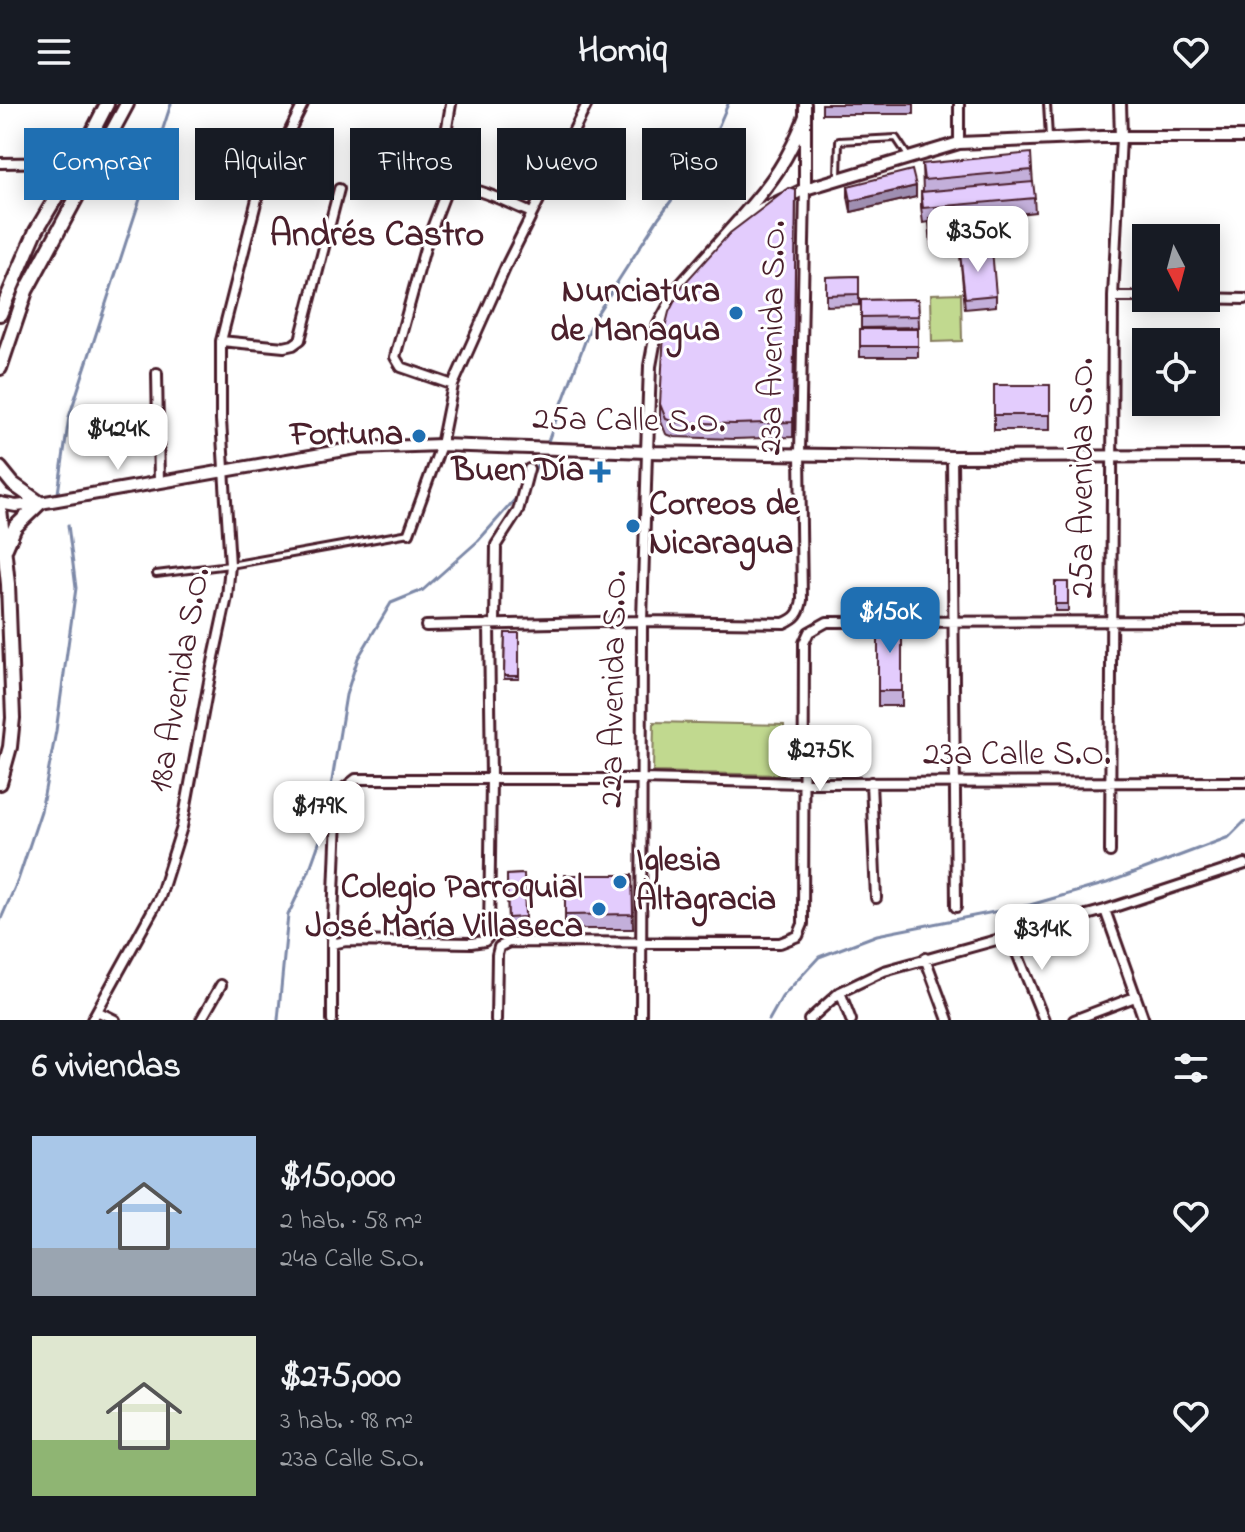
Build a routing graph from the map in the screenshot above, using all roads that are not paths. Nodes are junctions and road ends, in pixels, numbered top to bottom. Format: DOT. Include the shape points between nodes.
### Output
graph roads {
  1 [pos="107,104"];
  2 [pos="127,104"];
  3 [pos="303,104"];
  4 [pos="451,104"];
  5 [pos="587,104"];
  6 [pos="805,104"];
  7 [pos="959,104"];
  8 [pos="1047,104"];
  9 [pos="1120,104"];
  10 [pos="805,116"];
  11 [pos="95,128"];
  12 [pos="447,128"];
  13 [pos="1121,137"];
  14 [pos="1245,137"];
  15 [pos="1050,139"];
  16 [pos="959,143"];
  17 [pos="909,158"];
  18 [pos="0,163"];
  19 [pos="24,163"];
  20 [pos="838,178"];
  21 [pos="339,189"];
  22 [pos="805,189"];
  23 [pos="481,192"];
  24 [pos="54,200"];
  25 [pos="442,200"];
  26 [pos="532,213"];
  27 [pos="738,221"];
  28 [pos="1113,297"];
  29 [pos="1132,297"];
  30 [pos="1220,299"];
  31 [pos="1245,299"];
  32 [pos="0,314"];
  33 [pos="221,341"];
  34 [pos="0,368"];
  35 [pos="157,373"];
  36 [pos="453,385"];
  37 [pos="441,445"];
  38 [pos="647,452"];
  39 [pos="800,453"];
  40 [pos="1111,456"];
  41 [pos="1245,456"];
  42 [pos="952,457"];
  43 [pos="0,468"];
  44 [pos="529,469"];
  45 [pos="224,471"];
  46 [pos="159,483"];
  47 [pos="40,503"];
  48 [pos="0,512"];
  49 [pos="409,533"];
  50 [pos="5,551"];
  51 [pos="230,565"];
  52 [pos="156,574"];
  53 [pos="954,620"];
  54 [pos="642,621"];
  55 [pos="1245,621"];
  56 [pos="1111,622"];
  57 [pos="492,624"];
  58 [pos="426,626"];
  59 [pos="491,778"];
  60 [pos="642,779"];
  61 [pos="871,782"];
  62 [pos="956,782"];
  63 [pos="1111,782"];
  64 [pos="1245,782"];
  65 [pos="0,783"];
  66 [pos="804,783"];
  67 [pos="1110,852"];
  68 [pos="1245,864"];
  69 [pos="876,898"];
  70 [pos="956,907"];
  71 [pos="1105,910"];
  72 [pos="1010,936"];
  73 [pos="641,942"];
  74 [pos="332,944"];
  75 [pos="925,958"];
  76 [pos="221,985"];
  77 [pos="840,992"];
  78 [pos="1135,997"];
  79 [pos="97,1011"];
  80 [pos="92,1020"];
  81 [pos="115,1020"];
  82 [pos="201,1020"];
  83 [pos="332,1020"];
  84 [pos="496,1020"];
  85 [pos="641,1020"];
  86 [pos="809,1020"];
  87 [pos="851,1020"];
  88 [pos="948,1020"];
  89 [pos="1044,1020"];
  90 [pos="1074,1020"];
  91 [pos="1144,1020"];
  1 -- 11 [label="main road"];
  2 -- 34 [label="main road" via="26,291"];
  3 -- 33 [label="street, 18a Avenida S.O." via="258,195"];
  4 -- 12 [label="street"];
  5 -- 26 [label="street"];
  6 -- 10 [label="street, 23a Avenida S.O."];
  7 -- 16 [label="street"];
  8 -- 15 [label="lane"];
  9 -- 13 [label="street, 25a Avenida S.O."];
  10 -- 22 [label="street, 23a Avenida S.O."];
  10 -- 27 [label="street" via="792,151"];
  13 -- 14 [label="street, 22a Avenida S.O."];
  13 -- 15 [label="street, 22a Avenida S.O."];
  13 -- 28 [label="street, 25a Avenida S.O."];
  15 -- 16 [label="street, 22a Avenida S.O."];
  16 -- 17 [label="street, 22a Avenida S.O."];
  17 -- 20 [label="street, 22a Avenida S.O."];
  17 -- 20 [label="lane" via="896,138 839,141"];
  18 -- 19 [label="street"];
  20 -- 22 [label="street, 22a Avenida S.O."];
  21 -- 33 [label="street" via="300,340 284,347"];
  22 -- 27 [label="street, 22a Avenida S.O."];
  22 -- 39 [label="street, 23a Avenida S.O."];
  23 -- 26 [label="street"];
  24 -- 32 [label="main road"];
  25 -- 36 [label="street" via="395,357 401,367"];
  26 -- 36 [label="street"];
  27 -- 38 [label="street, 22a Avenida S.O." via="680,286 657,328"];
  28 -- 29 [label="street"];
  28 -- 40 [label="street, 25a Avenida S.O."];
  30 -- 31 [label="street"];
  33 -- 45 [label="street, 18a Avenida S.O."];
  35 -- 46 [label="street"];
  36 -- 37 [label="street"];
  37 -- 38 [label="street, 25a Calle S.O."];
  37 -- 45 [label="street, 25a Calle S.O." via="356,448"];
  37 -- 49 [label="street"];
  38 -- 39 [label="street, 25a Calle S.O."];
  38 -- 54 [label="street, 22a Avenida S.O."];
  39 -- 42 [label="street, 25a Calle S.O."];
  39 -- 54 [label="street, 23a Avenida S.O." via="802,600 794,619"];
  40 -- 41 [label="street, 25a Calle S.O."];
  40 -- 42 [label="street, 25a Calle S.O."];
  40 -- 56 [label="street, 25a Avenida S.O."];
  42 -- 53 [label="street"];
  43 -- 47 [label="main road"];
  44 -- 57 [label="street" via="518,511 496,545"];
  45 -- 46 [label="street, 25a Calle S.O."];
  45 -- 51 [label="street, 18a Avenida S.O."];
  46 -- 47 [label="street, 25a Calle S.O."];
  47 -- 48 [label="street, 25a Calle S.O."];
  47 -- 50 [label="main road" via="15,527"];
  48 -- 50 [label="main road"];
  49 -- 51 [label="lane"];
  50 -- 65 [label="main road" via="13,718"];
  51 -- 52 [label="lane"];
  51 -- 79 [label="street, 18a Avenida S.O." via="173,860 146,926"];
  53 -- 56 [label="street"];
  53 -- 62 [label="street"];
  53 -- 66 [label="street" via="827,622 809,632 804,643"];
  54 -- 57 [label="street"];
  54 -- 60 [label="street, 22a Avenida S.O."];
  55 -- 56 [label="street"];
  56 -- 63 [label="street, 25a Avenida S.O."];
  57 -- 58 [label="street"];
  57 -- 59 [label="street"];
  59 -- 60 [label="street, 23a Calle S.O."];
  59 -- 74 [label="street, 23a Calle S.O." via="356,779 338,793"];
  59 -- 74 [label="street" via="485,941"];
  60 -- 66 [label="street, 23a Calle S.O."];
  60 -- 73 [label="street, 22a Avenida S.O."];
  61 -- 62 [label="street, 23a Calle S.O."];
  61 -- 66 [label="street, 23a Calle S.O."];
  61 -- 69 [label="street"];
  62 -- 63 [label="street, 23a Calle S.O."];
  62 -- 70 [label="street"];
  63 -- 64 [label="street, 23a Calle S.O."];
  63 -- 67 [label="street, 25a Avenida S.O."];
  66 -- 73 [label="street" via="803,924 798,936 780,943"];
  68 -- 71 [label="street"];
  71 -- 72 [label="street"];
  71 -- 78 [label="street"];
  72 -- 75 [label="street"];
  72 -- 89 [label="street"];
  73 -- 84 [label="street" via="514,941 499,947"];
  73 -- 85 [label="street, 22a Avenida S.O."];
  74 -- 83 [label="street"];
  75 -- 77 [label="street"];
  75 -- 88 [label="street"];
  76 -- 82 [label="street"];
  77 -- 86 [label="street"];
  77 -- 87 [label="street"];
  78 -- 90 [label="street"];
  78 -- 91 [label="street"];
  79 -- 80 [label="street, 18a Avenida S.O."];
  79 -- 81 [label="street"];
}
